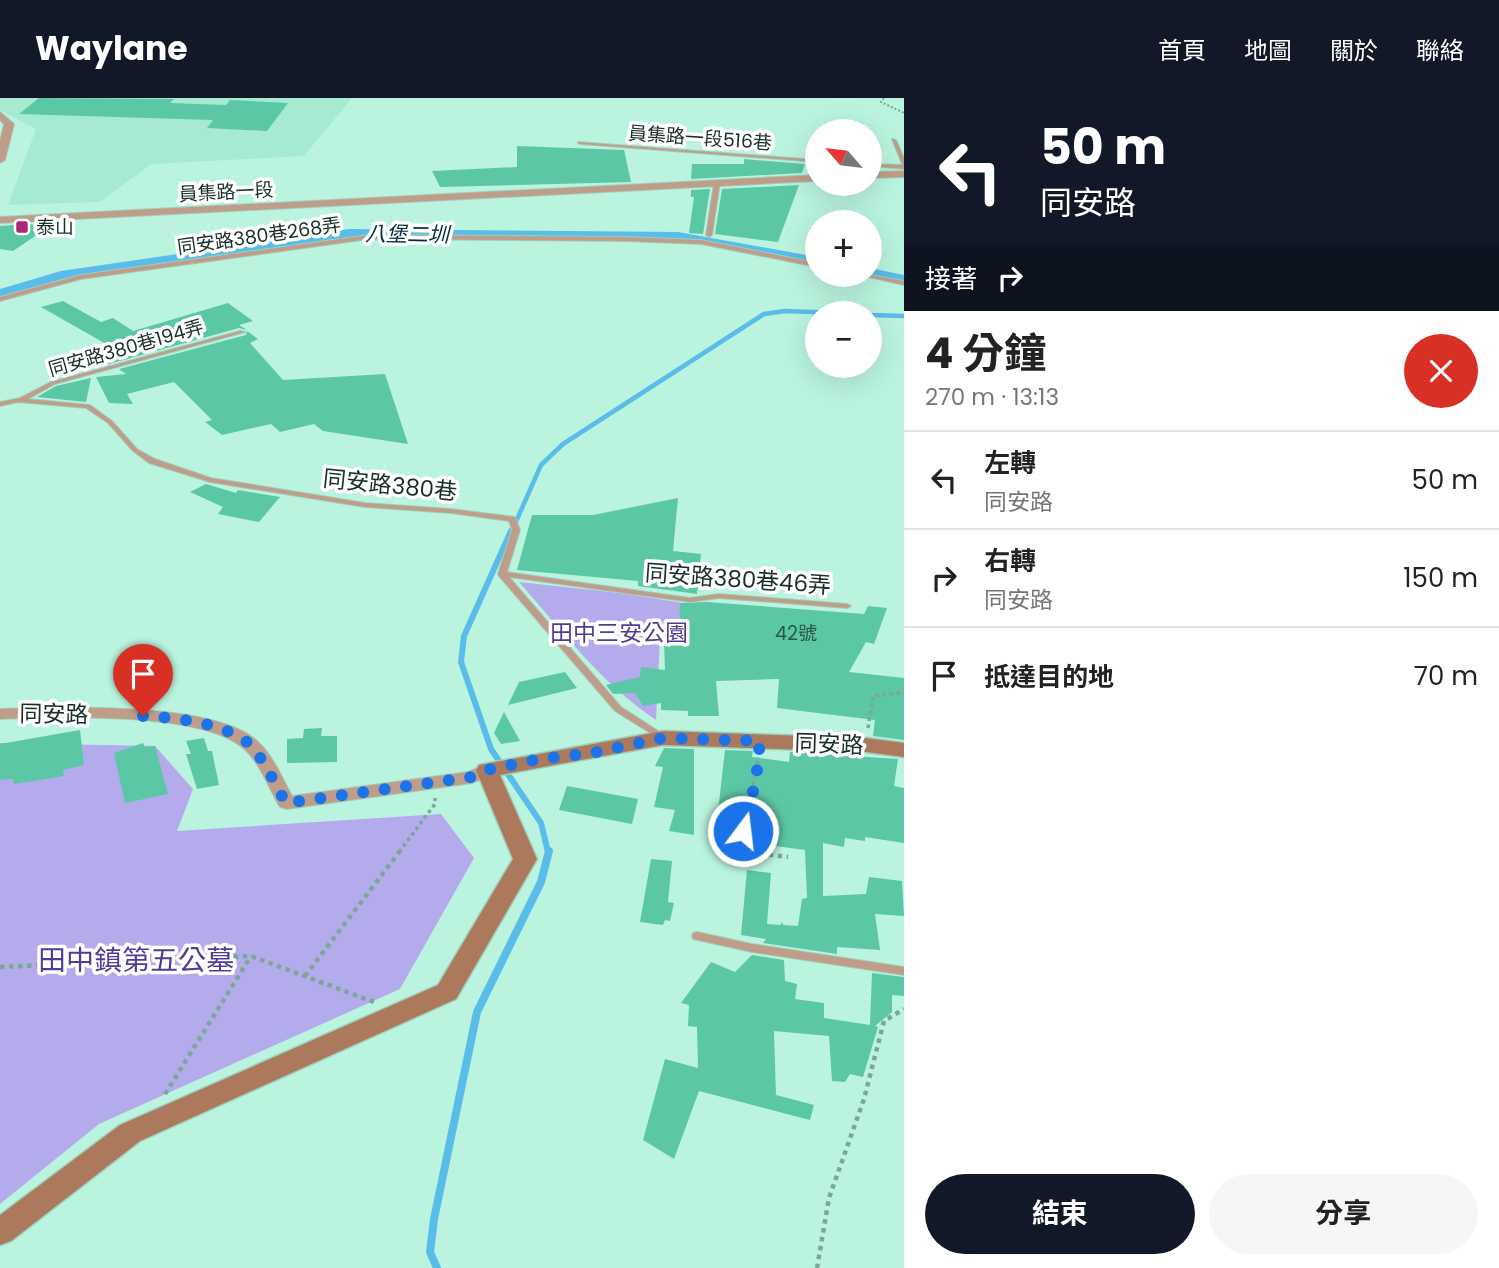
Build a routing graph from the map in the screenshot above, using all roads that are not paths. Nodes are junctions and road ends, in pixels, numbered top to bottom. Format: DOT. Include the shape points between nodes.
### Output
graph roads {
  1 [pos="0,115"];
  2 [pos="894,140"];
  3 [pos="580,143"];
  4 [pos="0,160"];
  5 [pos="805,160"];
  6 [pos="882,165"];
  7 [pos="904,166"];
  8 [pos="904,174"];
  9 [pos="882,175"];
  10 [pos="805,179"];
  11 [pos="717,183"];
  12 [pos="454,195"];
  13 [pos="0,214"];
  14 [pos="0,220"];
  15 [pos="709,235"];
  16 [pos="805,263"];
  17 [pos="882,279"];
  18 [pos="904,284"];
  19 [pos="0,299"];
  20 [pos="242,332"];
  21 [pos="21,400"];
  22 [pos="0,404"];
  23 [pos="502,574"];
  24 [pos="847,606"];
  25 [pos="0,714"];
  26 [pos="663,738"];
  27 [pos="904,750"];
  28 [pos="487,770"];
  29 [pos="697,936"];
  30 [pos="904,971"];
  31 [pos="0,1232"];
  1 -- 4 [label="street" via="9,124"];
  2 -- 7 [label="lane"];
  3 -- 5 [label="lane, 員集路一段516巷"];
  6 -- 7 [label="lane"];
  8 -- 9 [label="street"];
  10 -- 11 [label="street, 員集路一段"];
  11 -- 12 [label="street, 員集路一段"];
  11 -- 15 [label="lane"];
  12 -- 13 [label="street, 員集路一段"];
  12 -- 14 [label="street, 員集路一段"];
  16 -- 19 [label="lane, 同安路380巷268弄" via="701,242 369,237 81,277"];
  17 -- 18 [label="lane"];
  20 -- 21 [label="lane, 同安路380巷194弄" via="53,383"];
  21 -- 22 [label="lane, 同安路380巷"];
  21 -- 23 [label="lane, 同安路380巷" via="88,406 135,450 211,480 365,505 512,519 516,530"];
  23 -- 24 [label="lane, 同安路380巷46弄" via="691,600 719,596"];
  23 -- 26 [label="lane" via="618,709"];
  25 -- 28 [label="street, 同安路" via="169,718 214,727 249,743 286,803 472,777"];
  26 -- 27 [label="street, 同安路"];
  26 -- 28 [label="street, 同安路"];
  28 -- 31 [label="street" via="526,859 447,992 130,1133"];
  29 -- 30 [label="lane"];
}
